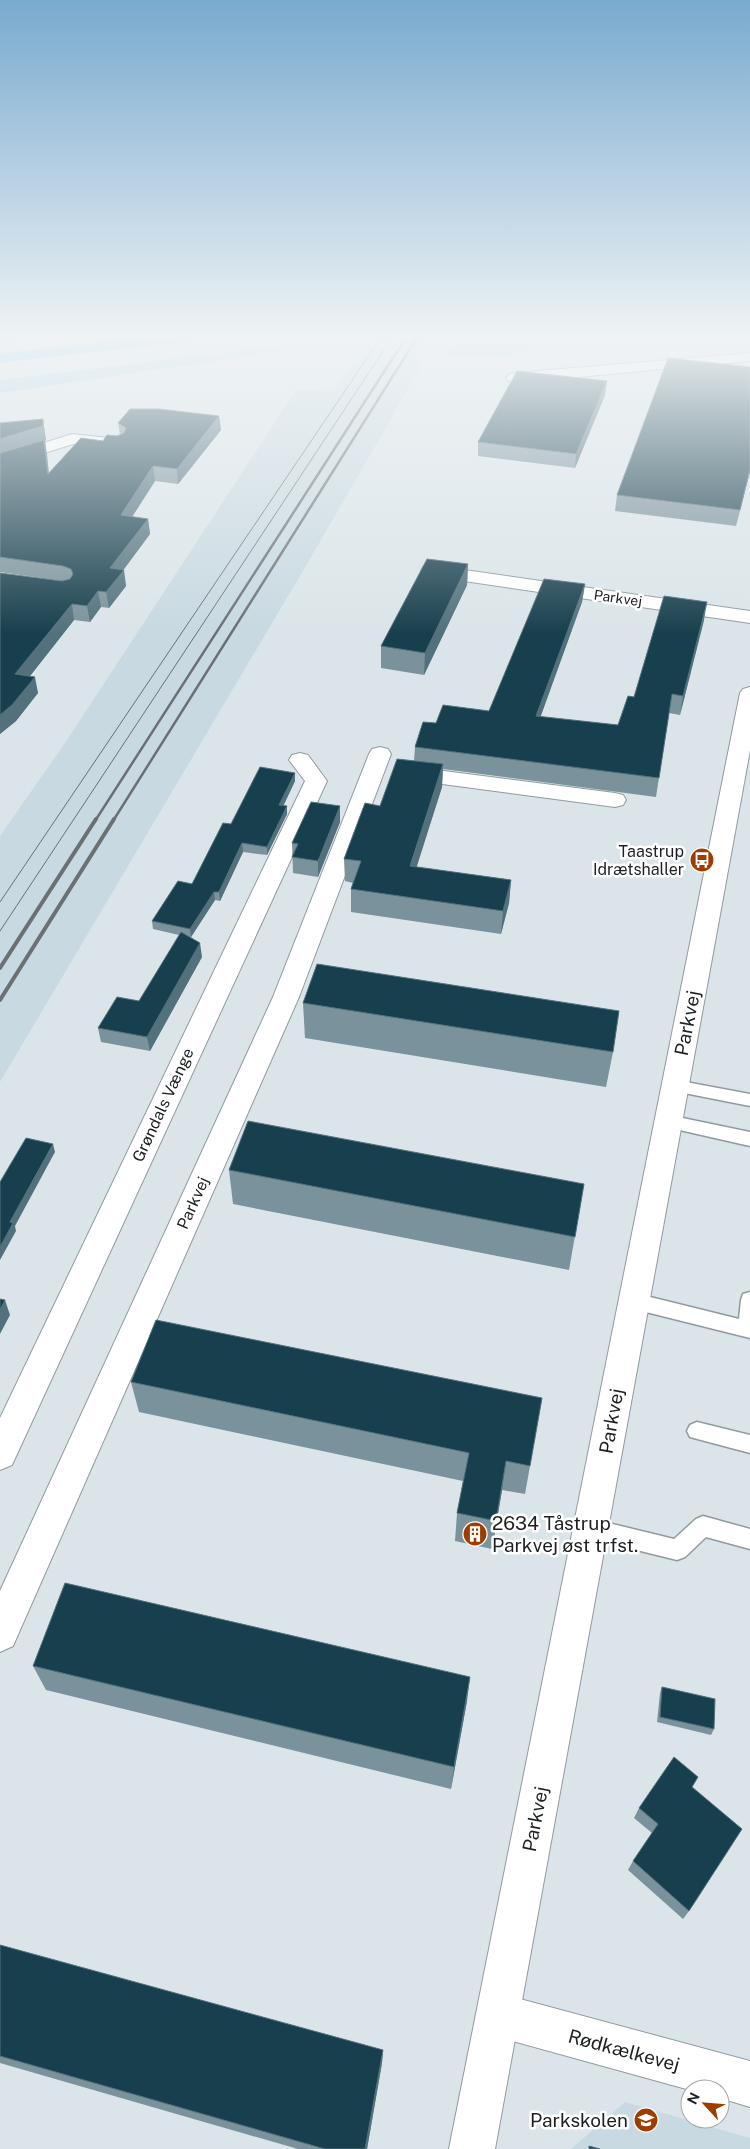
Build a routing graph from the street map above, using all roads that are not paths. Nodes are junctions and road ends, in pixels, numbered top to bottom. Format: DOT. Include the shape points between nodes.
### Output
graph roads {
  1 [pos="118,444"];
  2 [pos="0,462"];
  3 [pos="426,571"];
  4 [pos="750,617"];
  5 [pos="750,693"];
  6 [pos="300,760"];
  7 [pos="615,800"];
  8 [pos="675,1086"];
  9 [pos="750,1100"];
  10 [pos="668,1121"];
  11 [pos="750,1139"];
  12 [pos="750,1300"];
  13 [pos="634,1301"];
  14 [pos="748,1330"];
  15 [pos="697,1431"];
  16 [pos="750,1444"];
  17 [pos="0,1454"];
  18 [pos="592,1529"];
  19 [pos="750,1538"];
  20 [pos="0,1633"];
  21 [pos="498,2015"];
  22 [pos="750,2084"];
  23 [pos="472,2149"];
  1 -- 2 [label="street" via="72,439"];
  3 -- 4 [label="street, Parkvej"];
  5 -- 8 [label="street, Parkvej"];
  6 -- 17 [label="street, Grøndals Vænge" via="316,781"];
  7 -- 20 [label="street, Parkvej" via="377,762 286,997"];
  8 -- 9 [label="lane"];
  8 -- 10 [label="street, Parkvej"];
  10 -- 11 [label="lane"];
  10 -- 13 [label="street, Parkvej"];
  12 -- 14 [label="lane"];
  13 -- 14 [label="lane"];
  13 -- 18 [label="street, Parkvej"];
  15 -- 16 [label="lane"];
  18 -- 19 [label="lane" via="677,1550 703,1526"];
  18 -- 21 [label="street, Parkvej"];
  21 -- 22 [label="street, Rødkælkevej"];
  21 -- 23 [label="street, Parkvej"];
}
